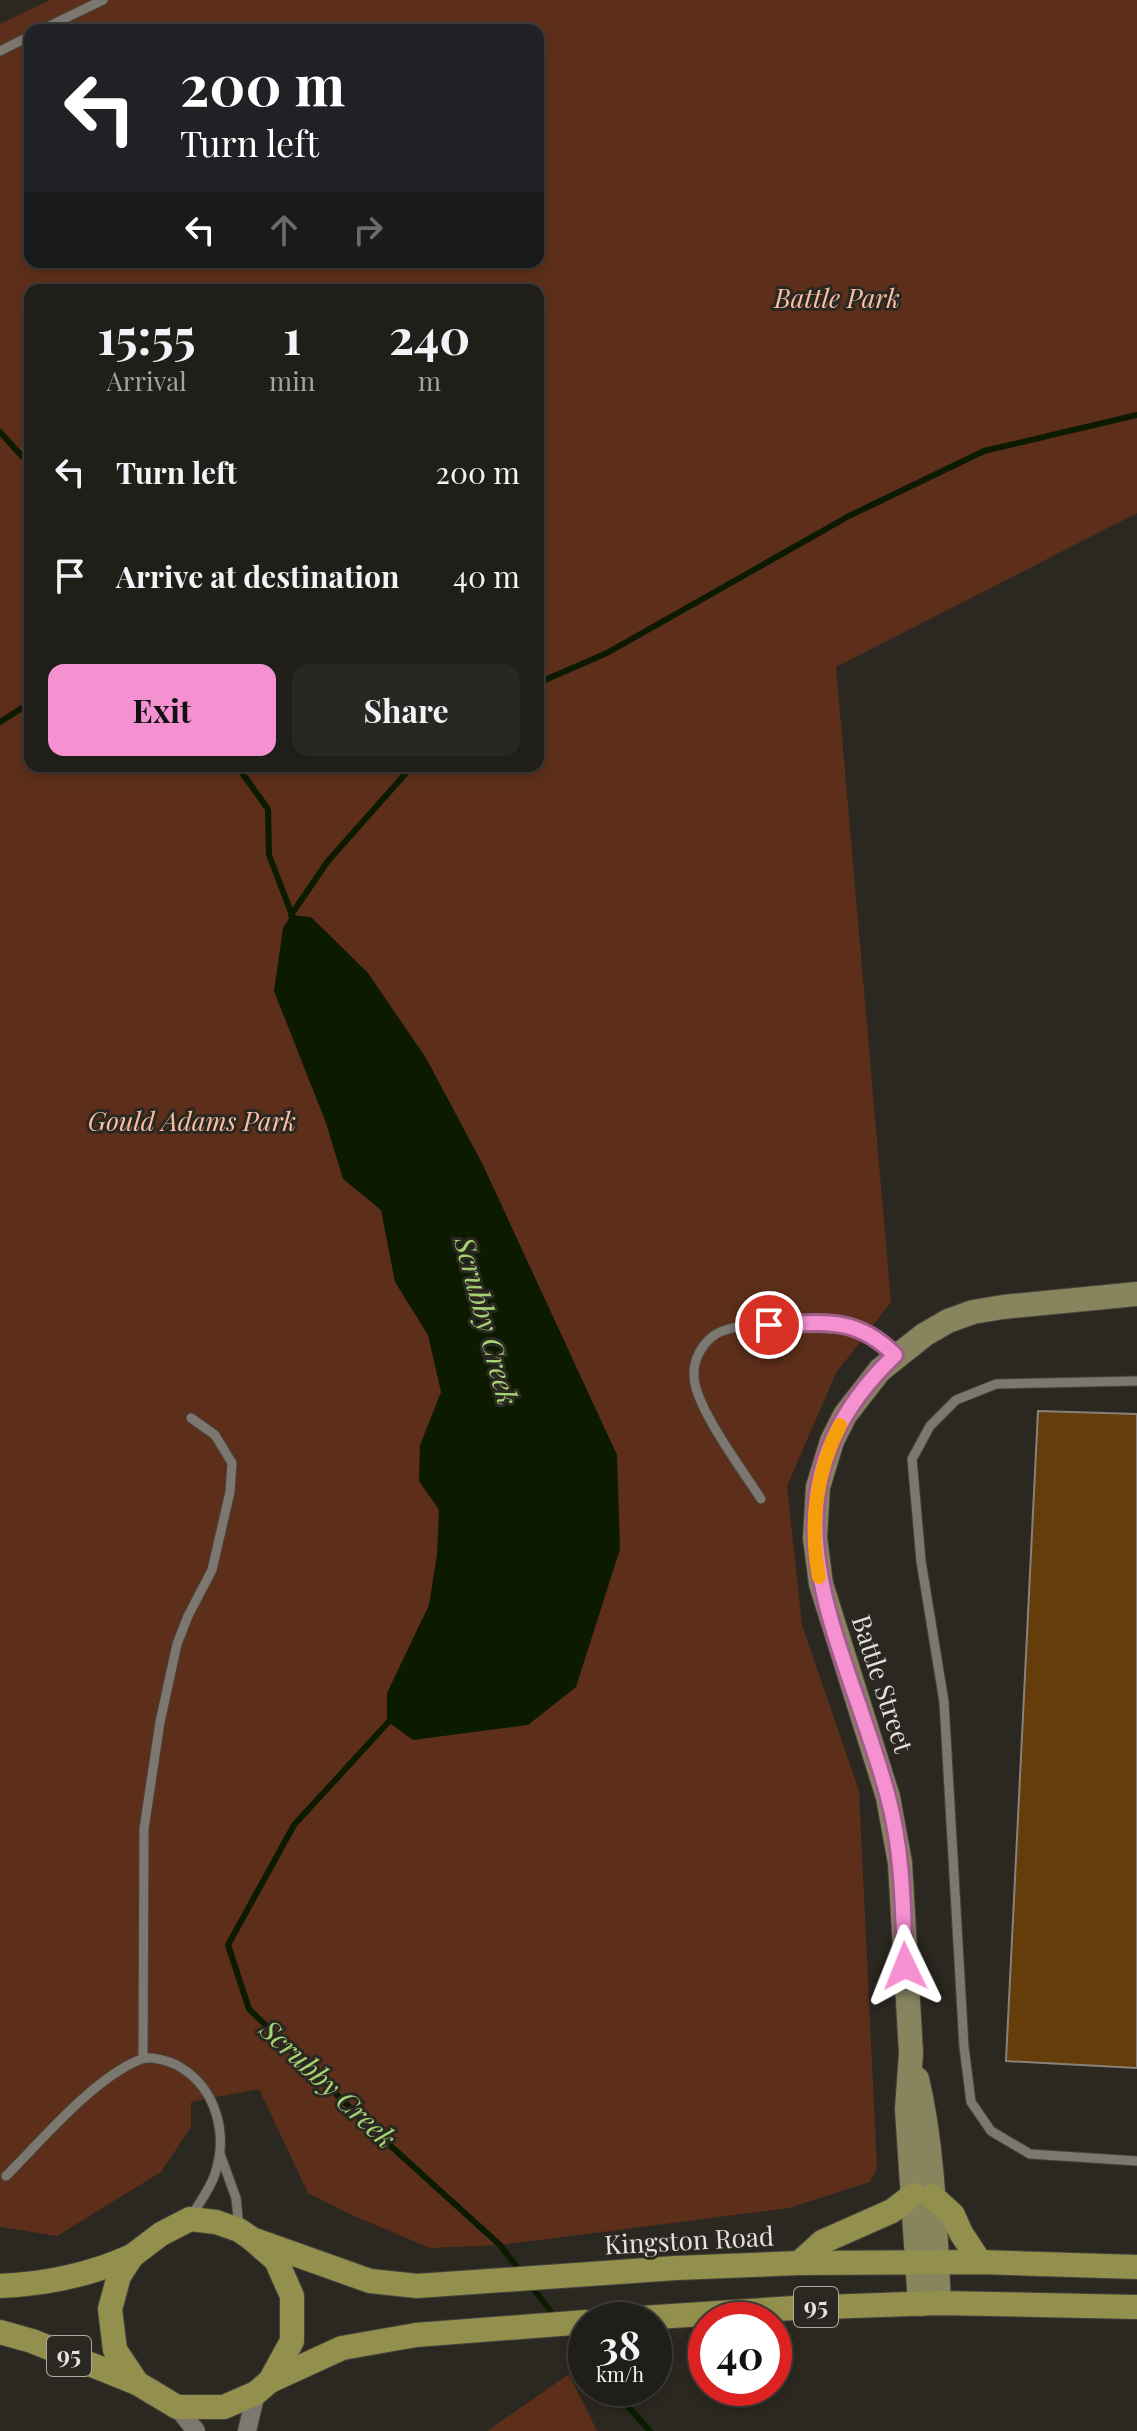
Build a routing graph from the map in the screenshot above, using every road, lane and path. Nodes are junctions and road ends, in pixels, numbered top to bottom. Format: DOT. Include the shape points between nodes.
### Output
graph roads {
  1 [pos="103,0"];
  2 [pos="53,24"];
  3 [pos="24,39"];
  4 [pos="0,51"];
  5 [pos="1137,1294"];
  6 [pos="895,1355"];
  7 [pos="1137,1381"];
  8 [pos="191,1418"];
  9 [pos="761,1499"];
  10 [pos="143,2058"];
  11 [pos="220,2154"];
  12 [pos="1137,2161"];
  13 [pos="6,2176"];
  14 [pos="922,2195"];
  15 [pos="190,2219"];
  16 [pos="246,2234"];
  17 [pos="132,2256"];
  18 [pos="927,2262"];
  19 [pos="980,2262"];
  20 [pos="799,2263"];
  21 [pos="1137,2267"];
  22 [pos="0,2286"];
  23 [pos="929,2304"];
  24 [pos="1137,2307"];
  25 [pos="672,2316"];
  26 [pos="568,2323"];
  27 [pos="0,2332"];
  28 [pos="137,2383"];
  29 [pos="263,2387"];
  30 [pos="177,2407"];
  31 [pos="196,2431"];
  32 [pos="247,2431"];
  1 -- 2 [label="lane"];
  3 -- 4 [label="lane"];
  5 -- 6 [label="street, Battle Street" via="973,1312 948,1321"];
  6 -- 9 [label="lane" via="870,1334 845,1325 744,1326 709,1340 695,1365 695,1388"];
  6 -- 14 [label="street, Battle Street" via="861,1392 832,1441 818,1487 815,1538 821,1584 896,1835 911,2053 907,2109"];
  7 -- 12 [label="lane" via="996,1384 956,1400 930,1426 912,1459 921,1561 944,1702 971,2102 991,2131 1030,2154"];
  8 -- 10 [label="lane" via="215,1435 232,1463 230,1492 212,1570 177,1644 160,1722 144,1829"];
  10 -- 11 [label="lane" via="192,2074 219,2116"];
  10 -- 13 [label="lane" via="95,2088"];
  11 -- 15 [label="lane" via="214,2177"];
  11 -- 16 [label="lane"];
  14 -- 18 [label="street, Battle Street"];
  14 -- 19 [label="main road" via="953,2215"];
  14 -- 20 [label="main road" via="822,2242"];
  15 -- 16 [label="main road, 95"];
  15 -- 17 [label="main road, 95"];
  16 -- 20 [label="main road, Kingston Road / 95" via="370,2281 417,2286"];
  16 -- 29 [label="main road" via="276,2260 292,2296 292,2341"];
  17 -- 22 [label="main road, 95" via="101,2271"];
  17 -- 28 [label="main road, 95" via="119,2276 110,2309 115,2350"];
  18 -- 19 [label="main road, Kingston Road / 95"];
  18 -- 20 [label="main road, Kingston Road / 95"];
  18 -- 23 [label="street, Battle Street"];
  19 -- 21 [label="main road, Kingston Road / 95"];
  23 -- 24 [label="main road, 95"];
  23 -- 25 [label="main road, 95"];
  26 -- 29 [label="main road" via="416,2335 342,2348"];
  27 -- 28 [label="main road, 95"];
  28 -- 30 [label="main road, 95"];
  29 -- 30 [label="main road" via="224,2407"];
  29 -- 32 [label="street"];
  30 -- 31 [label="street"];
}
